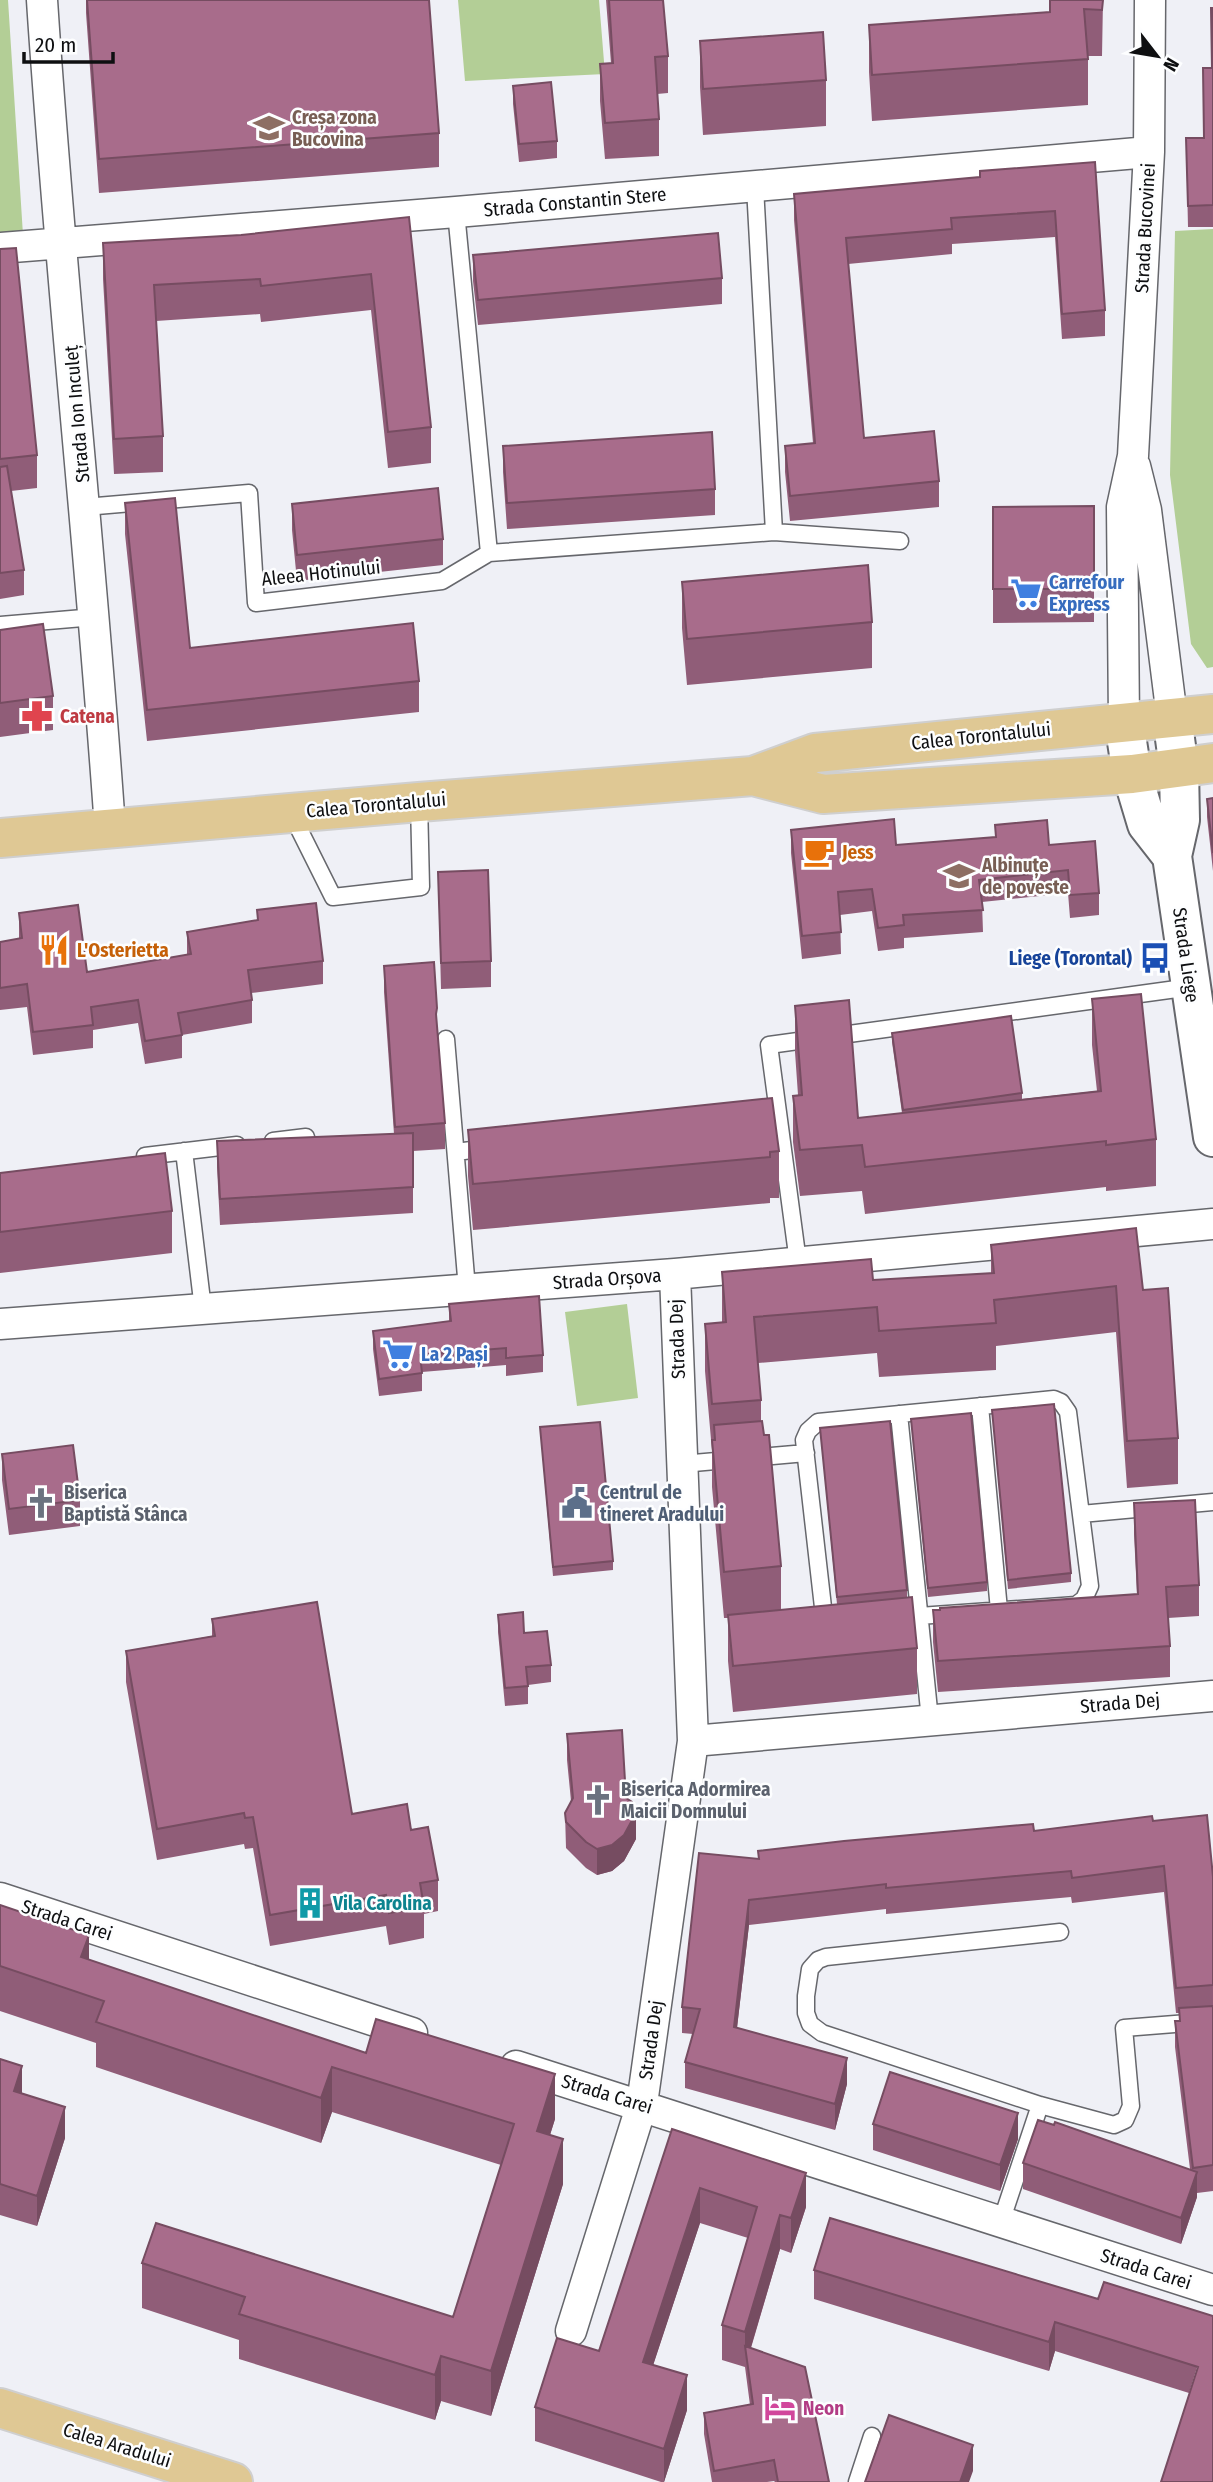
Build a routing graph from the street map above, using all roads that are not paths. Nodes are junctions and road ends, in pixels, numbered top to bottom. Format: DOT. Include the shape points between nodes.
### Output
graph roads {
  1 [pos="42,0"];
  2 [pos="1150,0"];
  3 [pos="1149,152"];
  4 [pos="755,187"];
  5 [pos="456,212"];
  6 [pos="62,244"];
  7 [pos="0,248"];
  8 [pos="1133,456"];
  9 [pos="85,507"];
  10 [pos="774,532"];
  11 [pos="900,541"];
  12 [pos="489,553"];
  13 [pos="95,617"];
  14 [pos="0,625"];
  15 [pos="1213,714"];
  16 [pos="1172,717"];
  17 [pos="1124,722"];
  18 [pos="1196,766"];
  19 [pos="1132,774"];
  20 [pos="753,776"];
  21 [pos="419,802"];
  22 [pos="291,812"];
  23 [pos="110,828"];
  24 [pos="0,838"];
  25 [pos="1172,856"];
  26 [pos="1191,987"];
  27 [pos="446,1040"];
  28 [pos="306,1137"];
  29 [pos="1213,1137"];
  30 [pos="509,1145"];
  31 [pos="184,1151"];
  32 [pos="456,1152"];
  33 [pos="131,1158"];
  34 [pos="1213,1224"];
  35 [pos="798,1262"];
  36 [pos="675,1274"];
  37 [pos="467,1289"];
  38 [pos="203,1309"];
  39 [pos="0,1324"];
  40 [pos="981,1406"];
  41 [pos="899,1414"];
  42 [pos="806,1453"];
  43 [pos="682,1464"];
  44 [pos="1213,1502"];
  45 [pos="1081,1514"];
  46 [pos="999,1611"];
  47 [pos="920,1616"];
  48 [pos="1213,1696"];
  49 [pos="930,1720"];
  50 [pos="693,1741"];
  51 [pos="0,1898"];
  52 [pos="1060,1932"];
  53 [pos="1213,2021"];
  54 [pos="435,2040"];
  55 [pos="487,2056"];
  56 [pos="642,2104"];
  57 [pos="1040,2105"];
  58 [pos="1001,2222"];
  59 [pos="1213,2290"];
  60 [pos="571,2331"];
  61 [pos="0,2409"];
  62 [pos="872,2436"];
  63 [pos="233,2482"];
  64 [pos="857,2482"];
  1 -- 6 [label="street, Strada Ion Inculeț"];
  2 -- 3 [label="street, Strada Bucovinei"];
  3 -- 4 [label="street, Strada Constantin Stere"];
  3 -- 8 [label="street, Strada Bucovinei"];
  4 -- 5 [label="street, Strada Constantin Stere"];
  4 -- 10 [label="lane"];
  5 -- 6 [label="street, Strada Constantin Stere"];
  5 -- 12 [label="lane"];
  6 -- 7 [label="street, Strada Constantin Stere"];
  6 -- 9 [label="street, Strada Ion Inculeț"];
  8 -- 16 [label="street, Strada Bucovinei" via="1146,510"];
  8 -- 17 [label="street, Strada Bucovinei" via="1122,507"];
  9 -- 12 [label="lane, Aleea Hotinului" via="249,493 256,603 442,581"];
  9 -- 13 [label="street, Strada Ion Inculeț"];
  10 -- 11 [label="lane, Aleea Hotinului"];
  10 -- 12 [label="lane, Aleea Hotinului"];
  13 -- 14 [label="lane"];
  13 -- 23 [label="street, Strada Ion Inculeț"];
  15 -- 16 [label="main road, Calea Torontalului"];
  16 -- 17 [label="main road, Calea Torontalului"];
  16 -- 18 [label="street, Strada Bucovinei"];
  17 -- 19 [label="street, Strada Liege"];
  17 -- 20 [label="main road, Calea Torontalului" via="815,753"];
  18 -- 19 [label="main road, Calea Torontalului"];
  18 -- 25 [label="street, Strada Liege"];
  19 -- 20 [label="main road, Calea Torontalului" via="823,794"];
  19 -- 25 [label="street, Strada Liege" via="1147,824"];
  20 -- 21 [label="main road, Calea Torontalului"];
  21 -- 22 [label="main road, Calea Torontalului"];
  21 -- 22 [label="lane" via="422,887 333,897"];
  22 -- 23 [label="main road, Calea Torontalului"];
  23 -- 24 [label="main road, Calea Torontalului"];
  25 -- 26 [label="street, Strada Liege"];
  26 -- 29 [label="street, Strada Liege"];
  26 -- 35 [label="lane" via="769,1045 771,1109"];
  27 -- 32 [label="lane"];
  28 -- 31 [label="lane"];
  30 -- 32 [label="lane"];
  31 -- 33 [label="lane"];
  31 -- 38 [label="lane"];
  32 -- 37 [label="lane"];
  34 -- 35 [label="street, Strada Orșova"];
  35 -- 36 [label="street, Strada Orșova"];
  36 -- 37 [label="street, Strada Orșova"];
  36 -- 43 [label="street, Strada Dej"];
  37 -- 38 [label="street, Strada Orșova"];
  38 -- 39 [label="street, Strada Orșova"];
  40 -- 41 [label="lane"];
  40 -- 45 [label="lane" via="1061,1402 1068,1412"];
  40 -- 46 [label="lane"];
  41 -- 42 [label="lane" via="818,1422 804,1440"];
  41 -- 47 [label="lane"];
  42 -- 43 [label="lane"];
  42 -- 47 [label="lane" via="824,1616 834,1622"];
  43 -- 50 [label="street, Strada Dej"];
  44 -- 45 [label="lane"];
  45 -- 46 [label="lane" via="1090,1587 1083,1599 1076,1605"];
  46 -- 47 [label="lane"];
  47 -- 49 [label="lane"];
  48 -- 49 [label="street, Strada Dej"];
  49 -- 50 [label="street, Strada Dej"];
  50 -- 56 [label="street, Strada Dej"];
  51 -- 54 [label="street, Strada Carei"];
  52 -- 57 [label="lane" via="826,1957 810,1969 806,1996 810,2024 822,2033"];
  53 -- 57 [label="lane" via="1124,2028 1131,2106 1125,2120 1114,2125"];
  55 -- 56 [label="street, Strada Carei"];
  56 -- 58 [label="street, Strada Carei"];
  56 -- 60 [label="street, Strada Dej"];
  57 -- 58 [label="lane"];
  58 -- 59 [label="street, Strada Carei"];
  61 -- 63 [label="main road, Calea Aradului"];
  62 -- 64 [label="lane"];
}
